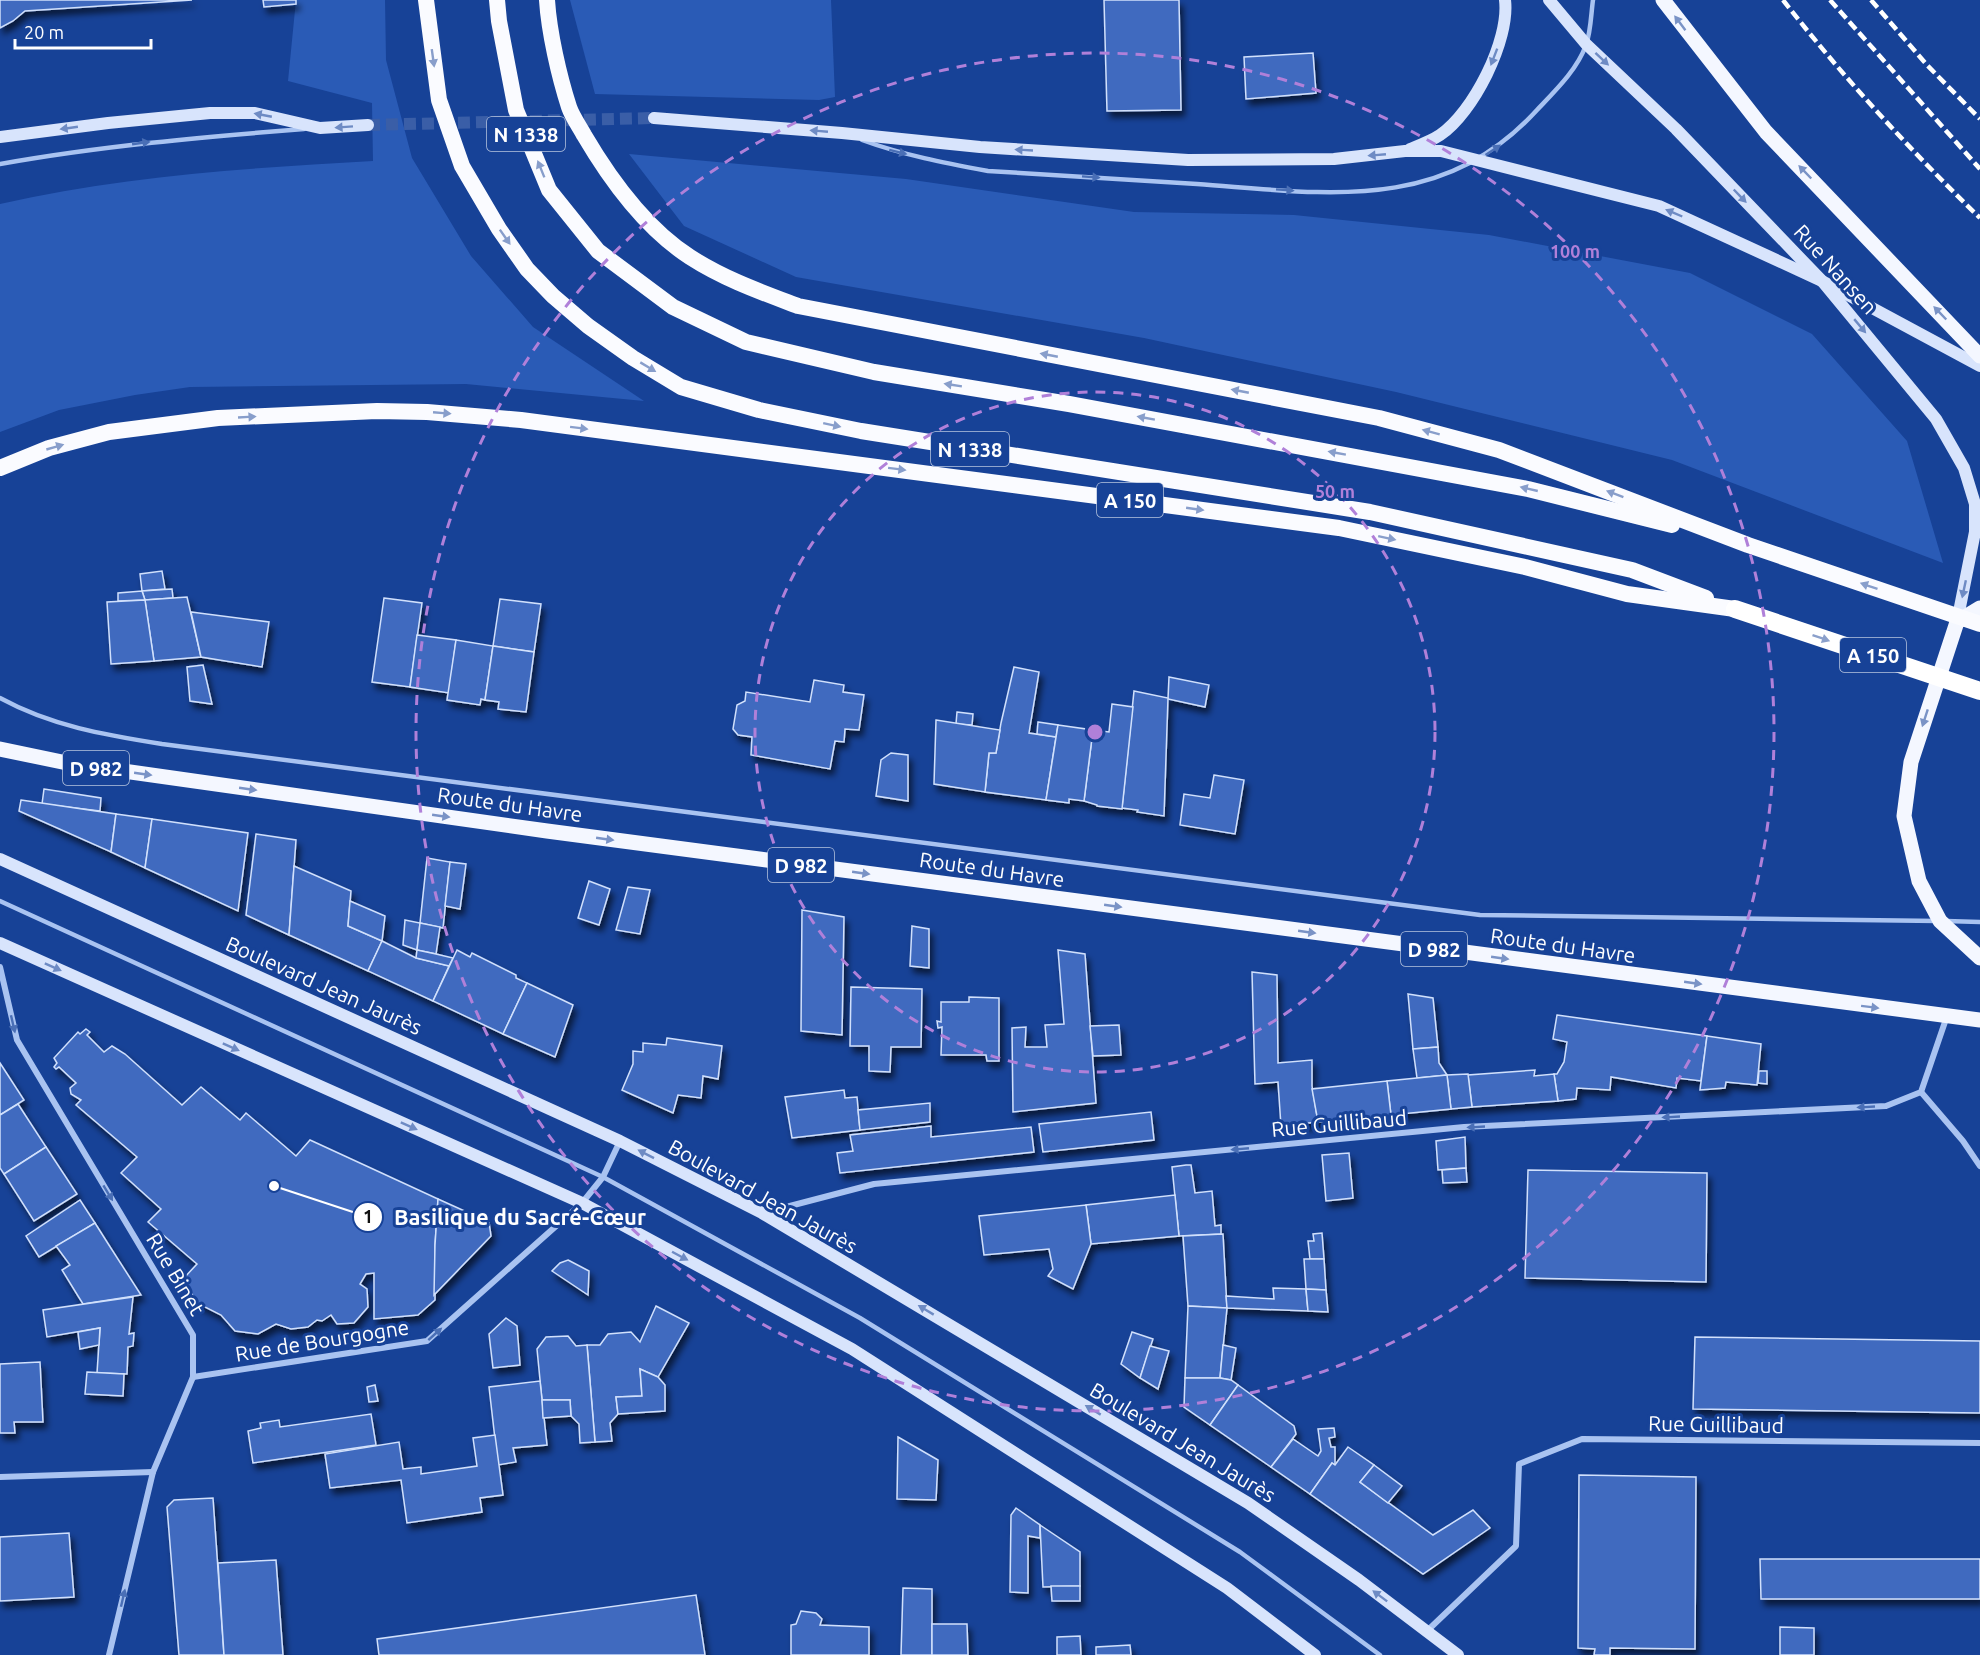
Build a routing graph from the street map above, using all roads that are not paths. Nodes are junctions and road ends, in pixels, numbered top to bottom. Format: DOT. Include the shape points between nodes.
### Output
graph roads {
  1 [pos="426,0"];
  2 [pos="497,0"];
  3 [pos="546,0"];
  4 [pos="1505,0"];
  5 [pos="1549,0"];
  6 [pos="1593,0"];
  7 [pos="1663,0"];
  8 [pos="1586,44"];
  9 [pos="654,118"];
  10 [pos="368,125"];
  11 [pos="320,128"];
  12 [pos="842,133"];
  13 [pos="0,137"];
  14 [pos="1405,151"];
  15 [pos="1476,161"];
  16 [pos="0,164"];
  17 [pos="1822,281"];
  18 [pos="1980,356"];
  19 [pos="1980,366"];
  20 [pos="0,468"];
  21 [pos="1748,545"];
  22 [pos="1980,608"];
  23 [pos="1735,609"];
  24 [pos="1957,622"];
  25 [pos="1980,624"];
  26 [pos="1980,692"];
  27 [pos="0,698"];
  28 [pos="0,749"];
  29 [pos="0,859"];
  30 [pos="0,901"];
  31 [pos="1940,921"];
  32 [pos="1980,922"];
  33 [pos="0,943"];
  34 [pos="1980,958"];
  35 [pos="0,967"];
  36 [pos="1947,1016"];
  37 [pos="1980,1020"];
  38 [pos="1921,1092"];
  39 [pos="620,1141"];
  40 [pos="1980,1166"];
  41 [pos="603,1177"];
  42 [pos="582,1203"];
  43 [pos="762,1213"];
  44 [pos="193,1377"];
  45 [pos="1980,1443"];
  46 [pos="153,1472"];
  47 [pos="0,1477"];
  48 [pos="1427,1631"];
  49 [pos="109,1655"];
  50 [pos="1315,1655"];
  51 [pos="1380,1655"];
  52 [pos="1458,1655"];
  1 -- 23 [label="highway, N 1338, one-way" via="439,100 462,166 499,229 527,269 553,296 624,352 681,387 759,410 861,431 1370,512 1632,570"];
  21 -- 2 [label="highway, N 1338, one-way" via="1528,489 874,372 746,342 673,307 598,251 549,190 516,110"];
  21 -- 3 [label="highway, one-way" via="1499,450 1379,417 798,306 737,284 690,258 662,236 631,204 599,160 569,109"];
  4 -- 14 [label="main road, one-way" via="1499,45 1466,110 1441,134"];
  5 -- 8 [label="main road, Rue Nansen"];
  6 -- 8 [label="lane"];
  18 -- 7 [label="main road, Rue Nansen, one-way" via="1766,132"];
  15 -- 8 [label="lane, one-way" via="1532,115 1577,64"];
  8 -- 17 [label="main road, Rue Nansen, one-way" via="1676,129"];
  12 -- 9 [label="main road, one-way"];
  10 -- 11 [label="main road, one-way"];
  11 -- 13 [label="main road, one-way" via="255,113 231,112 118,121"];
  16 -- 11 [label="lane, one-way" via="153,141"];
  14 -- 12 [label="main road, one-way" via="1334,159 1188,160 980,147"];
  12 -- 15 [label="lane, one-way" via="887,149 988,171 1330,193 1396,188 1438,177"];
  14 -- 15 [label="main road" via="1441,151"];
  17 -- 15 [label="main road, one-way" via="1659,206"];
  17 -- 19 [label="main road"];
  17 -- 24 [label="main road, Rue Nansen, one-way" via="1936,419 1964,468 1975,504 1975,532"];
  20 -- 23 [label="highway, A 150, one-way" via="49,448 109,432 218,418 427,412 521,420 1339,528 1525,567 1627,594"];
  25 -- 21 [label="highway, one-way"];
  22 -- 24 [label="main road"];
  23 -- 26 [label="highway, A 150, one-way"];
  24 -- 31 [label="main road, one-way" via="1911,762 1904,816 1919,881"];
  27 -- 31 [label="lane" via="64,725 162,744 1480,915"];
  28 -- 36 [label="main road, Route du Havre / D 982, one-way" via="67,763 536,830"];
  29 -- 39 [label="main road, Boulevard Jean Jaurès"];
  30 -- 41 [label="lane"];
  31 -- 32 [label="lane"];
  31 -- 34 [label="main road"];
  33 -- 42 [label="main road, one-way"];
  35 -- 44 [label="street, Rue Binet, one-way" via="17,1040 194,1335"];
  36 -- 37 [label="main road, Route du Havre / D 982"];
  36 -- 38 [label="street"];
  38 -- 40 [label="street"];
  38 -- 43 [label="street, Rue Guillibaud, one-way" via="1886,1106 1464,1127 874,1184"];
  39 -- 41 [label="street, Rue de Bourgogne"];
  43 -- 39 [label="main road, Boulevard Jean Jaurès, one-way"];
  41 -- 42 [label="street, Rue de Bourgogne"];
  41 -- 51 [label="lane" via="860,1318 1240,1552"];
  44 -- 42 [label="street, Rue de Bourgogne, one-way" via="427,1341"];
  42 -- 50 [label="main road, one-way" via="852,1349 1227,1588"];
  48 -- 43 [label="main road, Boulevard Jean Jaurès, one-way" via="1248,1503"];
  44 -- 46 [label="street, Rue Binet"];
  45 -- 48 [label="street, Rue Guillibaud" via="1582,1438 1519,1464 1516,1546"];
  46 -- 47 [label="street"];
  49 -- 46 [label="street, Rue Binet, one-way"];
  48 -- 52 [label="main road, Boulevard Jean Jaurès"];
}
